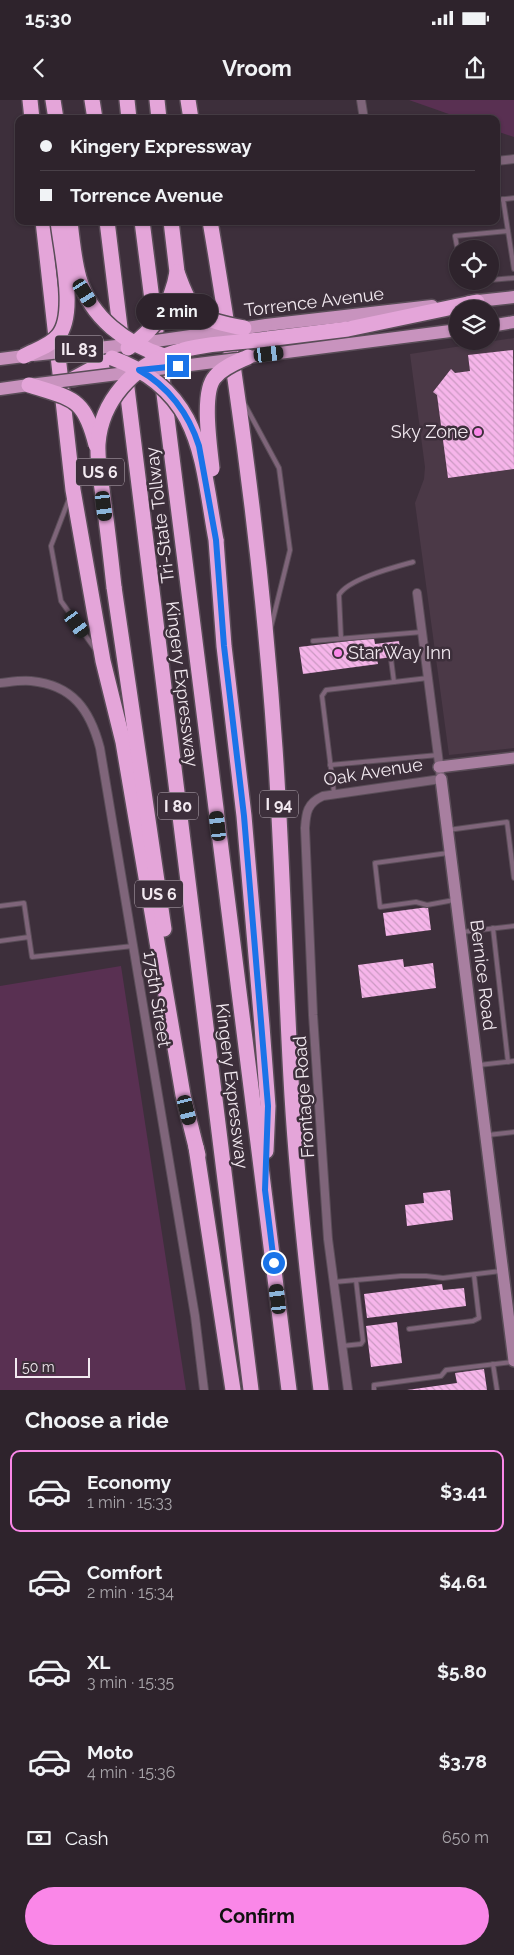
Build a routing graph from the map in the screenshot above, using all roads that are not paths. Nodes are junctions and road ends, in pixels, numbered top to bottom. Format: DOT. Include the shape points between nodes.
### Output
graph roads {
  1 [pos="30,100"];
  2 [pos="53,100"];
  3 [pos="92,100"];
  4 [pos="127,100"];
  5 [pos="156,100"];
  6 [pos="188,100"];
  7 [pos="361,100"];
  8 [pos="32,115"];
  9 [pos="55,115"];
  10 [pos="94,115"];
  11 [pos="129,115"];
  12 [pos="158,115"];
  13 [pos="191,115"];
  14 [pos="363,115"];
  15 [pos="514,159"];
  16 [pos="500,161"];
  17 [pos="514,198"];
  18 [pos="500,199"];
  19 [pos="503,199"];
  20 [pos="43,225"];
  21 [pos="59,225"];
  22 [pos="71,225"];
  23 [pos="107,225"];
  24 [pos="143,225"];
  25 [pos="171,225"];
  26 [pos="211,225"];
  27 [pos="508,231"];
  28 [pos="456,240"];
  29 [pos="514,269"];
  30 [pos="177,272"];
  31 [pos="514,278"];
  32 [pos="499,279"];
  33 [pos="514,297"];
  34 [pos="492,300"];
  35 [pos="449,308"];
  36 [pos="514,322"];
  37 [pos="499,324"];
  38 [pos="244,328"];
  39 [pos="449,331"];
  40 [pos="266,332"];
  41 [pos="135,344"];
  42 [pos="70,350"];
  43 [pos="24,356"];
  44 [pos="164,356"];
  45 [pos="248,357"];
  46 [pos="112,358"];
  47 [pos="0,359"];
  48 [pos="216,362"];
  49 [pos="139,370"];
  50 [pos="73,379"];
  51 [pos="29,385"];
  52 [pos="0,389"];
  53 [pos="238,390"];
  54 [pos="98,454"];
  55 [pos="73,490"];
  56 [pos="216,540"];
  57 [pos="414,562"];
  58 [pos="417,593"];
  59 [pos="422,632"];
  60 [pos="388,635"];
  61 [pos="342,638"];
  62 [pos="313,641"];
  63 [pos="389,642"];
  64 [pos="267,644"];
  65 [pos="391,659"];
  66 [pos="103,661"];
  67 [pos="428,678"];
  68 [pos="394,682"];
  69 [pos="0,683"];
  70 [pos="514,758"];
  71 [pos="438,761"];
  72 [pos="330,766"];
  73 [pos="441,779"];
  74 [pos="334,793"];
  75 [pos="312,802"];
  76 [pos="447,830"];
  77 [pos="450,852"];
  78 [pos="514,878"];
  79 [pos="456,900"];
  80 [pos="0,906"];
  81 [pos="514,926"];
  82 [pos="493,928"];
  83 [pos="460,932"];
  84 [pos="29,937"];
  85 [pos="0,941"];
  86 [pos="133,946"];
  87 [pos="514,1061"];
  88 [pos="508,1062"];
  89 [pos="477,1065"];
  90 [pos="514,1132"];
  91 [pos="485,1135"];
  92 [pos="198,1155"];
  93 [pos="265,1190"];
  94 [pos="502,1271"];
  95 [pos="474,1275"];
  96 [pos="356,1280"];
  97 [pos="334,1282"];
  98 [pos="511,1313"];
  99 [pos="409,1329"];
  100 [pos="342,1346"];
  101 [pos="514,1362"];
  102 [pos="493,1364"];
  103 [pos="204,1390"];
  104 [pos="233,1390"];
  105 [pos="251,1390"];
  106 [pos="289,1390"];
  107 [pos="321,1390"];
  108 [pos="348,1390"];
  109 [pos="374,1390"];
  110 [pos="497,1390"];
  1 -- 8 [label="highway"];
  2 -- 9 [label="highway"];
  3 -- 10 [label="highway"];
  4 -- 11 [label="highway"];
  5 -- 12 [label="highway"];
  6 -- 13 [label="highway"];
  7 -- 14 [label="street"];
  15 -- 16 [label="street"];
  17 -- 19 [label="lane"];
  18 -- 19 [label="lane"];
  19 -- 27 [label="lane"];
  20 -- 55 [label="highway"];
  21 -- 43 [label="highway, bridge" via="68,313 59,336"];
  22 -- 41 [label="highway, bridge" via="85,293 109,325"];
  23 -- 105 [label="highway, Kingery Expressway / I 80"];
  24 -- 93 [label="highway, Tri-State Tollway / I 80"];
  25 -- 30 [label="highway"];
  26 -- 53 [label="highway, I 94"];
  27 -- 28 [label="lane" via="455,236"];
  27 -- 29 [label="lane"];
  30 -- 38 [label="highway, bridge" via="191,305 201,315 220,324"];
  30 -- 41 [label="highway, bridge" via="168,304"];
  31 -- 32 [label="lane"];
  33 -- 34 [label="main road, US 6"];
  35 -- 40 [label="highway, US 6" via="348,329"];
  36 -- 37 [label="main road"];
  38 -- 40 [label="main road, Torrence Avenue / IL 83, bridge"];
  38 -- 41 [label="main road, Torrence Avenue / IL 83, bridge"];
  39 -- 45 [label="main road"];
  40 -- 44 [label="highway, US 6, bridge"];
  41 -- 42 [label="main road, Torrence Avenue / IL 83, bridge"];
  41 -- 44 [label="highway, bridge"];
  41 -- 46 [label="highway, bridge"];
  42 -- 43 [label="main road, Torrence Avenue / IL 83, bridge"];
  42 -- 46 [label="highway, bridge"];
  43 -- 47 [label="main road, Torrence Avenue / IL 83"];
  44 -- 48 [label="highway, bridge"];
  44 -- 49 [label="highway, US 6, bridge"];
  45 -- 48 [label="main road, IL 83, bridge"];
  45 -- 56 [label="highway, bridge" via="217,374 208,390"];
  46 -- 49 [label="highway, bridge"];
  46 -- 50 [label="highway"];
  48 -- 49 [label="main road, IL 83, bridge"];
  49 -- 50 [label="main road, IL 83, bridge"];
  49 -- 54 [label="highway, US 6, bridge" via="122,386 109,406 100,431"];
  49 -- 56 [label="highway, bridge" via="170,394 194,432"];
  50 -- 51 [label="main road, IL 83, bridge"];
  51 -- 52 [label="main road, IL 83"];
  51 -- 54 [label="highway, bridge" via="67,397 79,405 90,423"];
  53 -- 64 [label="highway, I 94"];
  53 -- 64 [label="lane" via="279,468 290,550"];
  54 -- 92 [label="highway, US 6, bridge" via="114,587"];
  55 -- 66 [label="highway"];
  55 -- 66 [label="lane" via="51,546 61,601"];
  56 -- 93 [label="highway" via="224,646 244,816 268,1106"];
  57 -- 61 [label="lane" via="378,571 342,590 339,596"];
  58 -- 59 [label="street, Bernice Road"];
  59 -- 60 [label="lane"];
  59 -- 67 [label="street, Bernice Road"];
  60 -- 61 [label="lane"];
  60 -- 63 [label="lane"];
  61 -- 62 [label="lane"];
  64 -- 107 [label="highway, I 94" via="276,750 294,1125"];
  65 -- 68 [label="lane"];
  66 -- 92 [label="highway" via="123,742 183,1095"];
  67 -- 68 [label="lane"];
  67 -- 71 [label="street, Bernice Road"];
  68 -- 72 [label="lane" via="326,690 322,696"];
  69 -- 86 [label="street, 175th Street" via="30,681 57,687 70,693 89,715 100,748"];
  70 -- 71 [label="street, Oak Avenue"];
  71 -- 72 [label="lane"];
  71 -- 73 [label="street, Bernice Road"];
  72 -- 74 [label="lane"];
  73 -- 74 [label="street, Oak Avenue"];
  73 -- 76 [label="street, Bernice Road"];
  74 -- 75 [label="street, Oak Avenue"];
  75 -- 97 [label="street, Frontage Road" via="306,812 305,828 315,1034"];
  76 -- 77 [label="street, Bernice Road"];
  76 -- 78 [label="lane" via="507,822"];
  77 -- 79 [label="street, Bernice Road"];
  77 -- 79 [label="lane" via="375,863 380,907"];
  79 -- 83 [label="street, Bernice Road"];
  80 -- 84 [label="lane" via="24,903"];
  81 -- 82 [label="lane"];
  82 -- 83 [label="lane"];
  82 -- 88 [label="lane"];
  83 -- 89 [label="street, Bernice Road"];
  84 -- 85 [label="lane"];
  84 -- 86 [label="lane" via="32,957"];
  86 -- 103 [label="street, 175th Street" via="195,1316"];
  87 -- 88 [label="lane"];
  88 -- 89 [label="lane"];
  89 -- 91 [label="street, Bernice Road"];
  90 -- 91 [label="lane"];
  91 -- 94 [label="street, Bernice Road"];
  92 -- 104 [label="highway, US 6"];
  93 -- 106 [label="highway, Kingery Expressway / I 80"];
  94 -- 95 [label="lane"];
  94 -- 98 [label="street, Bernice Road"];
  95 -- 96 [label="lane"];
  95 -- 99 [label="lane" via="479,1318"];
  96 -- 97 [label="lane"];
  96 -- 100 [label="lane" via="363,1341"];
  97 -- 100 [label="street, Frontage Road"];
  98 -- 101 [label="street, Bernice Road"];
  100 -- 108 [label="street, Frontage Road"];
  101 -- 102 [label="lane"];
  102 -- 109 [label="lane" via="446,1370 442,1376 374,1384"];
  102 -- 110 [label="lane"];
}
